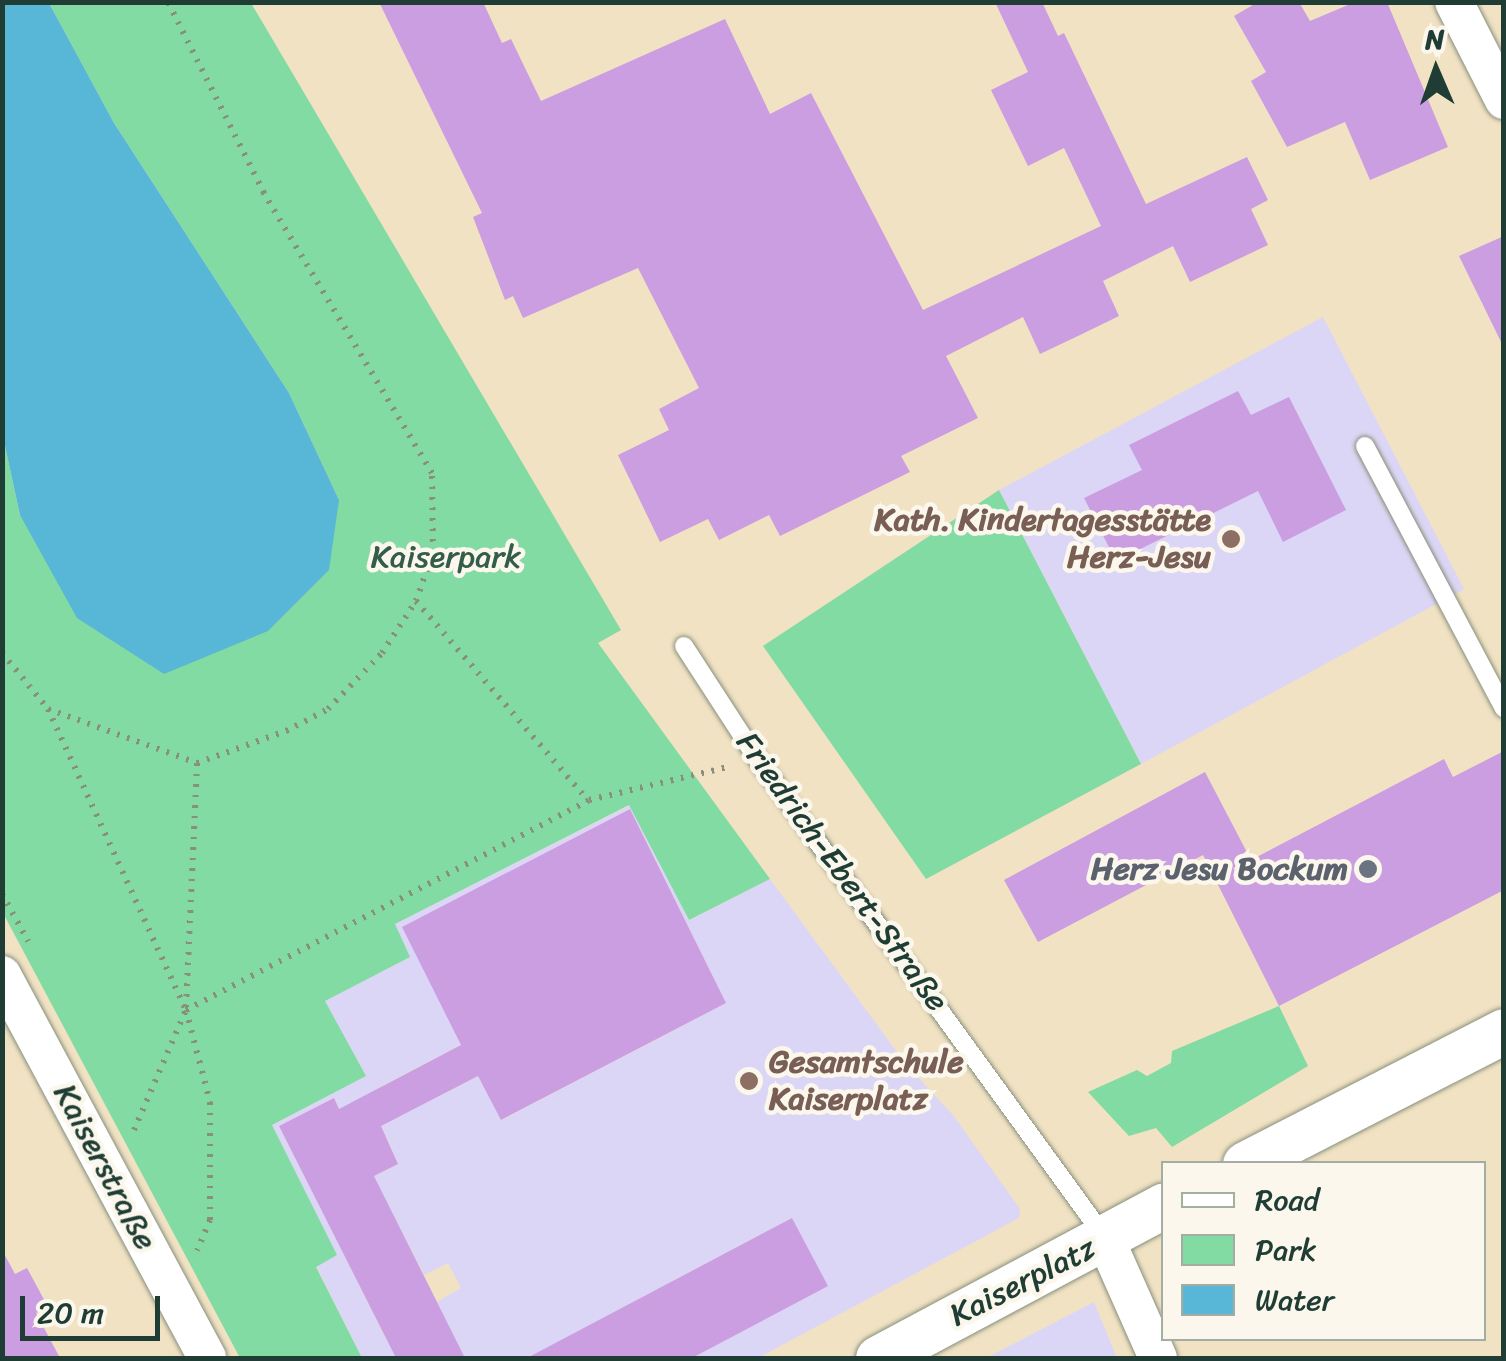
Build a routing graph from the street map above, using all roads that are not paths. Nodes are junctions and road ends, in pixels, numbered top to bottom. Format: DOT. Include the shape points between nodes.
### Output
graph roads {
  1 [pos="1454,2"];
  2 [pos="1504,100"];
  3 [pos="1365,446"];
  4 [pos="684,646"];
  5 [pos="1504,709"];
  6 [pos="2,975"];
  7 [pos="1504,1031"];
  8 [pos="1250,1161"];
  9 [pos="1161,1207"];
  10 [pos="1104,1236"];
  11 [pos="207,1358"];
  12 [pos="878,1358"];
  13 [pos="1158,1358"];
  1 -- 2 [label="street"];
  3 -- 5 [label="lane"];
  4 -- 10 [label="lane, Friedrich-Ebert-Straße" via="758,760"];
  6 -- 11 [label="street, Kaiserstraße"];
  7 -- 8 [label="street"];
  9 -- 10 [label="street"];
  10 -- 12 [label="street, Kaiserplatz"];
  10 -- 13 [label="street, Kaiserplatz"];
}
